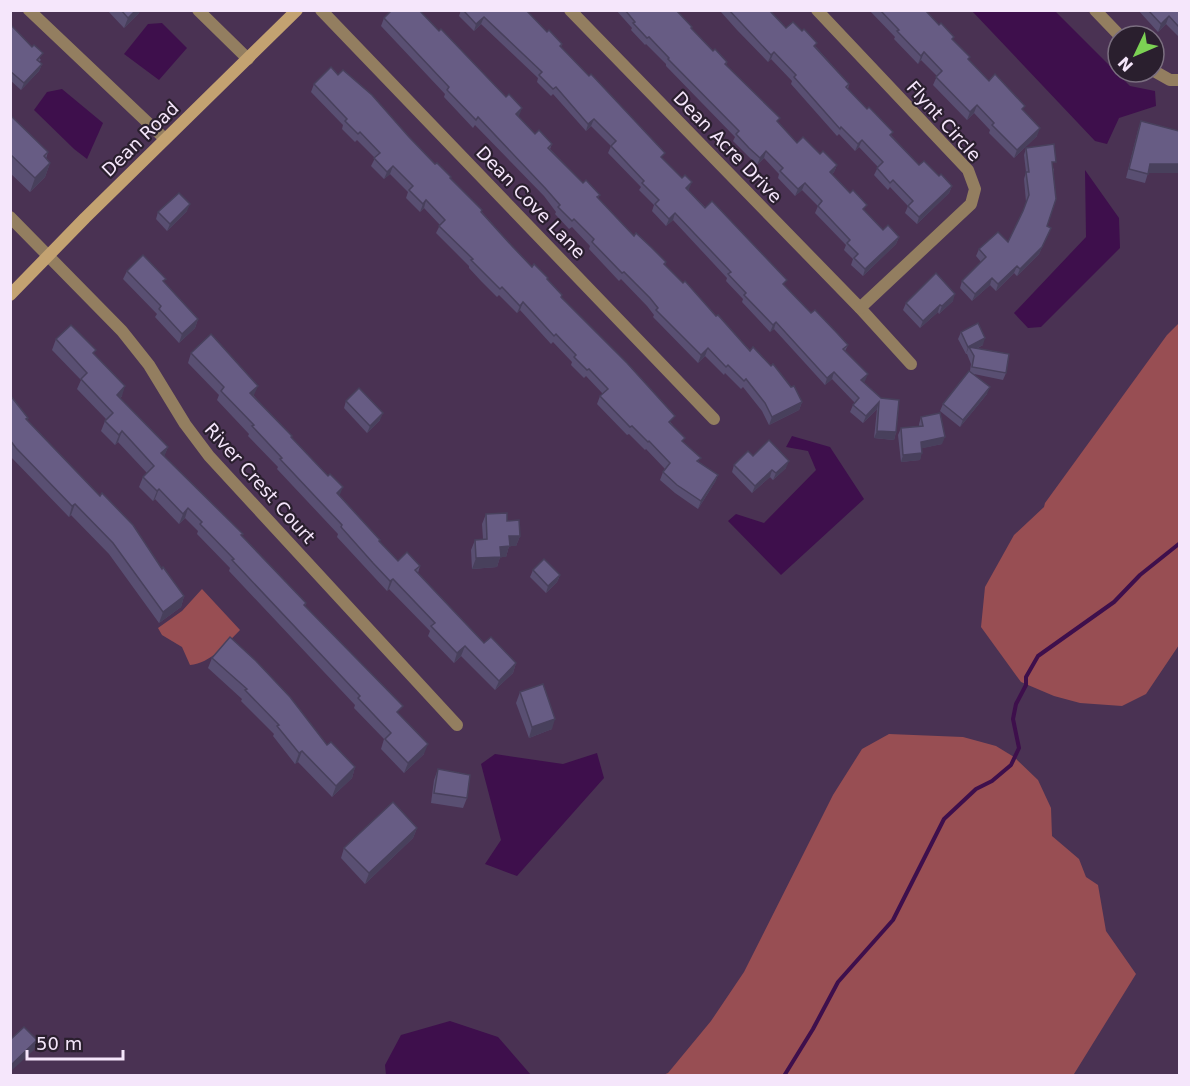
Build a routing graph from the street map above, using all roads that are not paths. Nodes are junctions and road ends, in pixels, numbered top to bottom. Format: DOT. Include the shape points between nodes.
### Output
graph roads {
  1 [pos="29,10"];
  2 [pos="198,10"];
  3 [pos="297,10"];
  4 [pos="321,10"];
  5 [pos="570,10"];
  6 [pos="817,10"];
  7 [pos="1095,10"];
  8 [pos="1108,24"];
  9 [pos="248,58"];
  10 [pos="165,139"];
  11 [pos="10,217"];
  12 [pos="48,255"];
  13 [pos="10,295"];
  14 [pos="860,308"];
  15 [pos="911,364"];
  16 [pos="714,419"];
  17 [pos="457,725"];
  1 -- 10 [label="street"];
  2 -- 9 [label="street"];
  3 -- 9 [label="main road, Dean Road"];
  4 -- 16 [label="street, Dean Cove Lane"];
  5 -- 14 [label="street, Dean Acre Drive"];
  6 -- 14 [label="street, Flynt Circle" via="968,170 975,189 971,204"];
  7 -- 8 [label="street"];
  9 -- 10 [label="main road, Dean Road"];
  10 -- 12 [label="main road, Dean Road"];
  11 -- 12 [label="street, River Crest Court"];
  12 -- 13 [label="main road, Dean Road"];
  12 -- 17 [label="street, River Crest Court" via="122,331 209,456"];
  14 -- 15 [label="street, Dean Acre Drive"];
}
